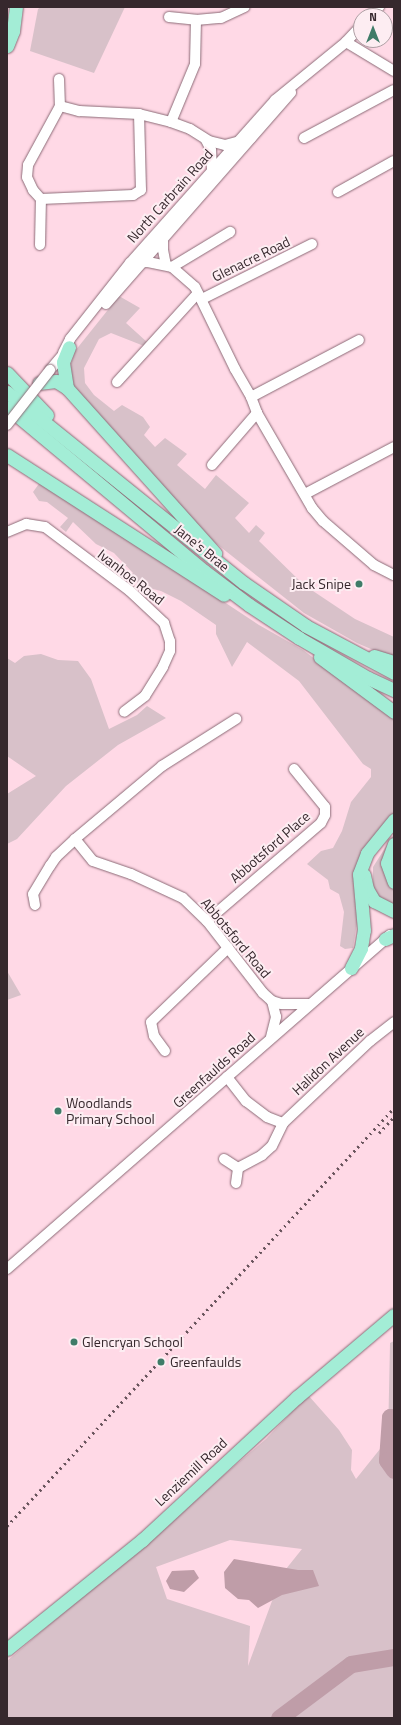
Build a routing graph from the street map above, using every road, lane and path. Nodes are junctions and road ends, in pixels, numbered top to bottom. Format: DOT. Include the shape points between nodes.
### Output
graph roads {
  1 [pos="15,7"];
  2 [pos="245,7"];
  3 [pos="169,17"];
  4 [pos="196,20"];
  5 [pos="7,21"];
  6 [pos="353,35"];
  7 [pos="346,42"];
  8 [pos="7,46"];
  9 [pos="315,66"];
  10 [pos="394,72"];
  11 [pos="59,79"];
  12 [pos="394,90"];
  13 [pos="60,106"];
  14 [pos="139,114"];
  15 [pos="171,122"];
  16 [pos="251,138"];
  17 [pos="304,138"];
  18 [pos="206,140"];
  19 [pos="236,143"];
  20 [pos="394,161"];
  21 [pos="212,169"];
  22 [pos="212,182"];
  23 [pos="338,192"];
  24 [pos="41,199"];
  25 [pos="163,223"];
  26 [pos="230,232"];
  27 [pos="163,238"];
  28 [pos="312,244"];
  29 [pos="40,245"];
  30 [pos="130,262"];
  31 [pos="142,262"];
  32 [pos="169,266"];
  33 [pos="200,296"];
  34 [pos="359,340"];
  35 [pos="65,352"];
  36 [pos="7,373"];
  37 [pos="57,379"];
  38 [pos="117,382"];
  39 [pos="39,383"];
  40 [pos="7,392"];
  41 [pos="251,397"];
  42 [pos="7,407"];
  43 [pos="256,413"];
  44 [pos="7,425"];
  45 [pos="72,442"];
  46 [pos="394,447"];
  47 [pos="7,455"];
  48 [pos="12,463"];
  49 [pos="212,465"];
  50 [pos="305,494"];
  51 [pos="7,532"];
  52 [pos="394,575"];
  53 [pos="244,583"];
  54 [pos="249,606"];
  55 [pos="299,638"];
  56 [pos="331,641"];
  57 [pos="394,662"];
  58 [pos="394,673"];
  59 [pos="394,690"];
  60 [pos="124,712"];
  61 [pos="394,712"];
  62 [pos="236,719"];
  63 [pos="294,769"];
  64 [pos="394,820"];
  65 [pos="75,839"];
  66 [pos="394,844"];
  67 [pos="362,868"];
  68 [pos="394,882"];
  69 [pos="35,905"];
  70 [pos="394,911"];
  71 [pos="207,921"];
  72 [pos="391,935"];
  73 [pos="228,948"];
  74 [pos="351,968"];
  75 [pos="272,1001"];
  76 [pos="309,1004"];
  77 [pos="394,1022"];
  78 [pos="271,1037"];
  79 [pos="165,1051"];
  80 [pos="228,1077"];
  81 [pos="282,1123"];
  82 [pos="224,1159"];
  83 [pos="238,1168"];
  84 [pos="236,1183"];
  85 [pos="7,1269"];
  86 [pos="394,1315"];
  87 [pos="7,1649"];
  1 -- 5 [label="main road"];
  1 -- 8 [label="main road" via="13,31"];
  2 -- 4 [label="street" via="222,18"];
  3 -- 4 [label="street"];
  4 -- 15 [label="street" via="195,64"];
  6 -- 7 [label="street, North Carbrain Road"];
  7 -- 9 [label="street, North Carbrain Road"];
  7 -- 10 [label="street"];
  9 -- 16 [label="street, North Carbrain Road"];
  9 -- 19 [label="street, North Carbrain Road" via="275,100"];
  11 -- 13 [label="street"];
  12 -- 17 [label="street"];
  13 -- 14 [label="street" via="79,111"];
  13 -- 24 [label="street" via="28,165 27,177"];
  14 -- 15 [label="street"];
  14 -- 24 [label="street" via="141,190 133,196 122,197"];
  15 -- 18 [label="street" via="190,129"];
  16 -- 19 [label="street"];
  16 -- 22 [label="street, North Carbrain Road"];
  18 -- 19 [label="street" via="225,145"];
  18 -- 21 [label="street" via="211,150"];
  19 -- 21 [label="street, North Carbrain Road"];
  20 -- 23 [label="street"];
  21 -- 22 [label="street"];
  21 -- 25 [label="street, North Carbrain Road"];
  22 -- 27 [label="street, North Carbrain Road"];
  24 -- 29 [label="street"];
  25 -- 27 [label="street"];
  25 -- 30 [label="street, North Carbrain Road"];
  26 -- 32 [label="street"];
  27 -- 31 [label="street, North Carbrain Road"];
  27 -- 32 [label="street"];
  28 -- 33 [label="street, Glenacre Road"];
  30 -- 31 [label="street"];
  30 -- 35 [label="street, North Carbrain Road" via="70,339"];
  31 -- 32 [label="street"];
  31 -- 35 [label="street, North Carbrain Road"];
  32 -- 33 [label="street, Glenacre Road" via="187,278"];
  33 -- 38 [label="street, Glenacre Road"];
  33 -- 41 [label="street, Glenacre Road"];
  34 -- 41 [label="street"];
  35 -- 37 [label="street, North Carbrain Road"];
  35 -- 37 [label="main road"];
  36 -- 45 [label="main road"];
  37 -- 39 [label="main road"];
  37 -- 53 [label="main road"];
  39 -- 44 [label="street, bridge"];
  40 -- 45 [label="main road"];
  41 -- 43 [label="street, Glenacre Road"];
  42 -- 54 [label="main road, Jane's Brae"];
  43 -- 49 [label="street"];
  43 -- 50 [label="street, Glenacre Road"];
  45 -- 53 [label="main road, Jane's Brae"];
  46 -- 50 [label="street"];
  47 -- 48 [label="main road"];
  48 -- 54 [label="main road" via="209,586"];
  50 -- 52 [label="street, Glenacre Road" via="323,521 374,565"];
  51 -- 60 [label="street, Ivanhoe Road" via="26,524 45,527 130,591 164,623 170,641 170,652 145,696"];
  53 -- 56 [label="main road, Jane's Brae"];
  54 -- 55 [label="main road, Jane's Brae"];
  55 -- 59 [label="main road, Jane's Brae"];
  55 -- 61 [label="main road" via="332,668"];
  56 -- 57 [label="main road"];
  56 -- 58 [label="main road, Jane's Brae"];
  62 -- 65 [label="street" via="162,766"];
  63 -- 71 [label="street, Abbotsford Place" via="325,807 325,815"];
  64 -- 67 [label="main road" via="367,853"];
  65 -- 69 [label="street" via="56,857 46,872 33,894"];
  65 -- 71 [label="street, Abbotsford Road" via="93,861 131,874 183,898"];
  66 -- 68 [label="main road" via="387,863"];
  67 -- 70 [label="main road" via="370,895 379,904"];
  67 -- 74 [label="main road" via="358,882 364,919 363,938"];
  71 -- 73 [label="street, Abbotsford Road"];
  72 -- 74 [label="street, Greenfaulds Road"];
  73 -- 75 [label="street, Abbotsford Road"];
  73 -- 79 [label="street" via="151,1022 154,1036"];
  74 -- 76 [label="street, Greenfaulds Road"];
  75 -- 76 [label="street" via="281,1004"];
  75 -- 78 [label="street" via="276,1016"];
  76 -- 78 [label="street, Greenfaulds Road"];
  77 -- 81 [label="street, Halidon Avenue"];
  78 -- 80 [label="street, Greenfaulds Road"];
  80 -- 81 [label="street" via="246,1101 267,1118"];
  80 -- 85 [label="street, Greenfaulds Road"];
  81 -- 83 [label="street, Halidon Avenue" via="272,1146 262,1156"];
  82 -- 83 [label="street"];
  83 -- 84 [label="street"];
  86 -- 87 [label="main road, Lenziemill Road" via="297,1397 142,1540"];
}
